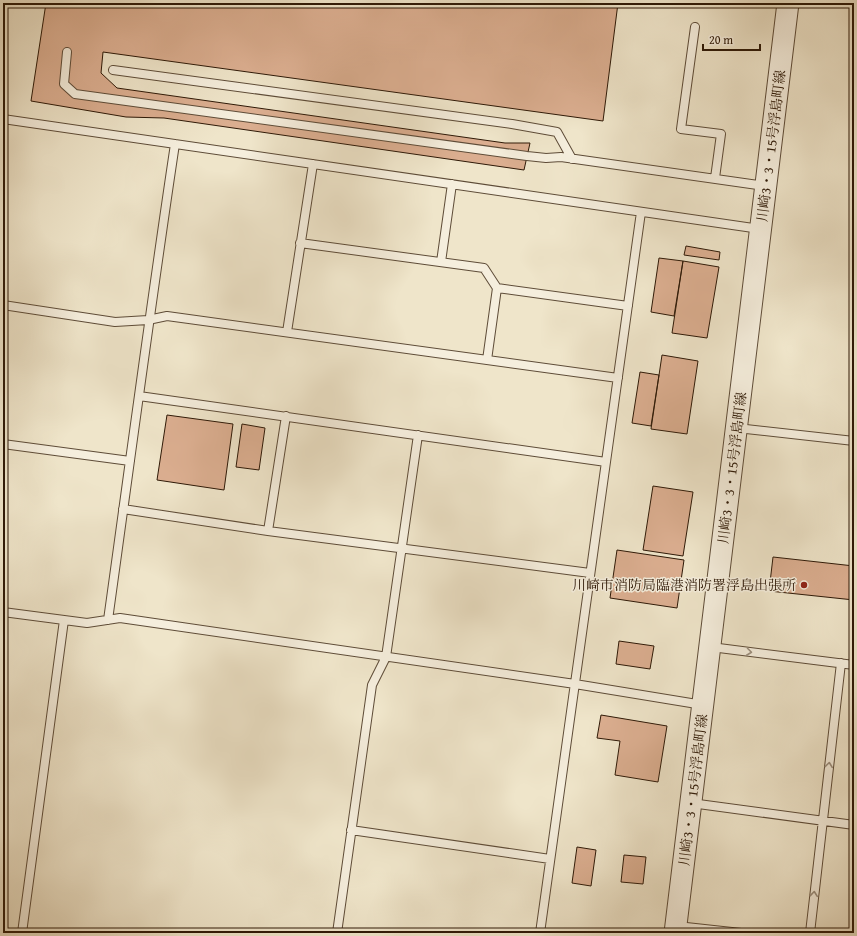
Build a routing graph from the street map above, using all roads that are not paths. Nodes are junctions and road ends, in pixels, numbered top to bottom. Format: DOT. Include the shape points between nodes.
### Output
graph roads {
  1 [pos="788,3"];
  2 [pos="695,28"];
  3 [pos="67,52"];
  4 [pos="114,70"];
  5 [pos="3,120"];
  6 [pos="175,144"];
  7 [pos="572,159"];
  8 [pos="312,164"];
  9 [pos="715,178"];
  10 [pos="452,184"];
  11 [pos="766,186"];
  12 [pos="641,212"];
  13 [pos="761,229"];
  14 [pos="300,243"];
  15 [pos="441,262"];
  16 [pos="497,288"];
  17 [pos="3,305"];
  18 [pos="628,306"];
  19 [pos="148,320"];
  20 [pos="287,332"];
  21 [pos="487,360"];
  22 [pos="618,378"];
  23 [pos="139,396"];
  24 [pos="286,416"];
  25 [pos="736,428"];
  26 [pos="418,435"];
  27 [pos="854,441"];
  28 [pos="3,444"];
  29 [pos="130,461"];
  30 [pos="606,462"];
  31 [pos="124,509"];
  32 [pos="268,531"];
  33 [pos="402,548"];
  34 [pos="590,573"];
  35 [pos="3,612"];
  36 [pos="64,620"];
  37 [pos="108,620"];
  38 [pos="710,647"];
  39 [pos="386,657"];
  40 [pos="841,663"];
  41 [pos="854,664"];
  42 [pos="575,684"];
  43 [pos="703,705"];
  44 [pos="691,803"];
  45 [pos="822,820"];
  46 [pos="854,825"];
  47 [pos="351,830"];
  48 [pos="550,859"];
  49 [pos="676,929"];
  50 [pos="22,933"];
  51 [pos="337,933"];
  52 [pos="540,933"];
  53 [pos="741,933"];
  54 [pos="810,933"];
  1 -- 11 [label="street, 川崎3・3・15号浮島町線"];
  2 -- 9 [label="lane" via="681,129 721,134"];
  3 -- 7 [label="lane" via="64,84 75,94 527,156"];
  4 -- 7 [label="lane" via="557,132"];
  5 -- 6 [label="lane"];
  6 -- 8 [label="lane"];
  6 -- 19 [label="lane"];
  7 -- 9 [label="lane"];
  8 -- 10 [label="lane"];
  8 -- 14 [label="lane"];
  9 -- 11 [label="lane"];
  10 -- 12 [label="lane"];
  10 -- 15 [label="lane"];
  11 -- 13 [label="street, 川崎3・3・15号浮島町線"];
  12 -- 13 [label="lane"];
  12 -- 18 [label="lane"];
  13 -- 25 [label="street, 川崎3・3・15号浮島町線"];
  14 -- 15 [label="lane"];
  14 -- 20 [label="lane"];
  15 -- 16 [label="lane" via="484,268"];
  16 -- 18 [label="lane"];
  16 -- 21 [label="lane"];
  17 -- 19 [label="lane" via="115,322"];
  18 -- 22 [label="lane"];
  19 -- 20 [label="lane" via="167,316"];
  19 -- 23 [label="lane"];
  20 -- 21 [label="lane"];
  21 -- 22 [label="lane"];
  22 -- 30 [label="lane"];
  23 -- 24 [label="lane"];
  23 -- 29 [label="lane"];
  24 -- 26 [label="lane"];
  24 -- 32 [label="lane"];
  25 -- 27 [label="lane"];
  25 -- 38 [label="street, 川崎3・3・15号浮島町線"];
  26 -- 30 [label="lane"];
  26 -- 33 [label="lane"];
  28 -- 29 [label="lane"];
  29 -- 31 [label="lane"];
  30 -- 34 [label="lane"];
  31 -- 32 [label="lane"];
  31 -- 37 [label="lane"];
  32 -- 33 [label="lane"];
  33 -- 34 [label="lane"];
  33 -- 39 [label="lane"];
  34 -- 42 [label="lane"];
  35 -- 36 [label="lane"];
  36 -- 37 [label="lane" via="86,623"];
  36 -- 50 [label="lane"];
  37 -- 39 [label="lane" via="120,618"];
  38 -- 40 [label="lane, one-way"];
  38 -- 43 [label="street, 川崎3・3・15号浮島町線"];
  39 -- 42 [label="lane"];
  39 -- 47 [label="lane" via="372,685"];
  40 -- 41 [label="lane"];
  45 -- 40 [label="lane, one-way"];
  42 -- 43 [label="lane"];
  42 -- 48 [label="lane"];
  43 -- 44 [label="street, 川崎3・3・15号浮島町線"];
  44 -- 45 [label="lane"];
  44 -- 49 [label="street, 川崎3・3・15号浮島町線"];
  45 -- 46 [label="lane"];
  54 -- 45 [label="lane, one-way"];
  47 -- 48 [label="lane"];
  47 -- 51 [label="lane"];
  48 -- 52 [label="lane"];
  49 -- 53 [label="lane"];
}
